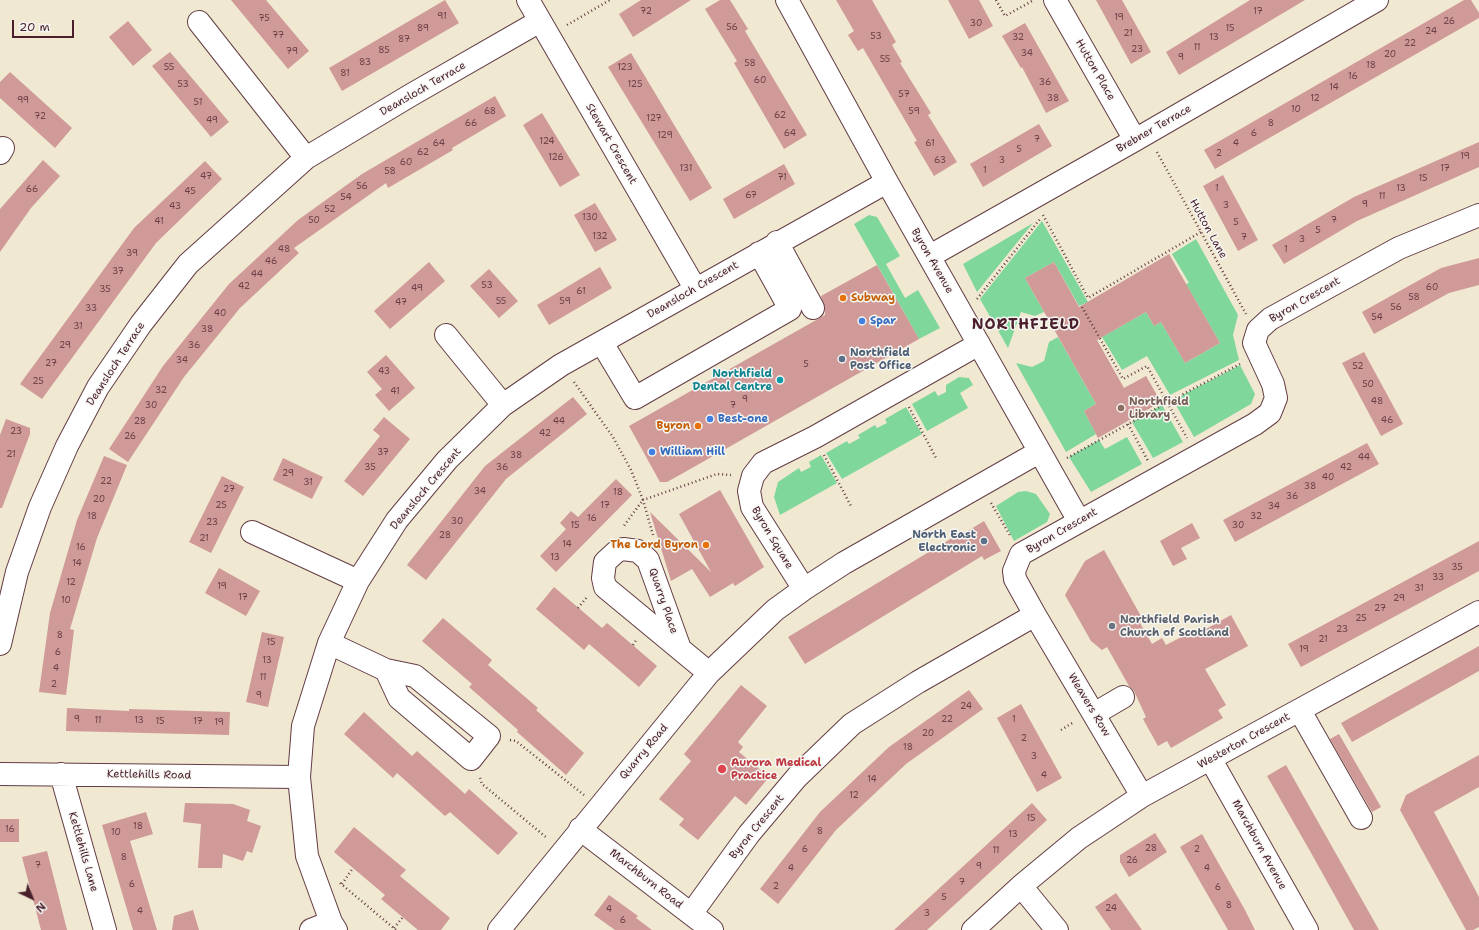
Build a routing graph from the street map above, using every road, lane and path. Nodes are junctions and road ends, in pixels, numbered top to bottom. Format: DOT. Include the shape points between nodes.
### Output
graph roads {
  1 [pos="528,0"];
  2 [pos="610,0"];
  3 [pos="787,0"];
  4 [pos="996,0"];
  5 [pos="1034,0"];
  6 [pos="1055,0"];
  7 [pos="1377,0"];
  8 [pos="199,22"];
  9 [pos="544,28"];
  10 [pos="1141,137"];
  11 [pos="306,158"];
  12 [pos="887,182"];
  13 [pos="1046,211"];
  14 [pos="1043,215"];
  15 [pos="1479,215"];
  16 [pos="1201,232"];
  17 [pos="768,247"];
  18 [pos="930,256"];
  19 [pos="695,288"];
  20 [pos="1082,307"];
  21 [pos="813,308"];
  22 [pos="964,316"];
  23 [pos="1258,330"];
  24 [pos="446,335"];
  25 [pos="602,343"];
  26 [pos="979,344"];
  27 [pos="1258,355"];
  28 [pos="561,365"];
  29 [pos="900,389"];
  30 [pos="1168,402"];
  31 [pos="503,405"];
  32 [pos="1128,424"];
  33 [pos="815,437"];
  34 [pos="1197,456"];
  35 [pos="936,458"];
  36 [pos="1044,460"];
  37 [pos="753,476"];
  38 [pos="1158,477"];
  39 [pos="981,485"];
  40 [pos="643,500"];
  41 [pos="852,508"];
  42 [pos="1079,521"];
  43 [pos="620,531"];
  44 [pos="252,532"];
  45 [pos="647,536"];
  46 [pos="1021,554"];
  47 [pos="358,581"];
  48 [pos="804,589"];
  49 [pos="1479,612"];
  50 [pos="1035,615"];
  51 [pos="329,643"];
  52 [pos="0,644"];
  53 [pos="678,646"];
  54 [pos="386,670"];
  55 [pos="709,673"];
  56 [pos="1123,697"];
  57 [pos="1300,711"];
  58 [pos="1094,714"];
  59 [pos="489,736"];
  60 [pos="471,759"];
  61 [pos="1211,760"];
  62 [pos="0,774"];
  63 [pos="61,774"];
  64 [pos="298,778"];
  65 [pos="1142,796"];
  66 [pos="598,806"];
  67 [pos="1361,818"];
  68 [pos="580,829"];
  69 [pos="563,851"];
  70 [pos="353,868"];
  71 [pos="336,880"];
  72 [pos="342,884"];
  73 [pos="1021,886"];
  74 [pos="691,914"];
  75 [pos="403,917"];
  76 [pos="334,926"];
  77 [pos="395,929"];
  78 [pos="105,930"];
  79 [pos="311,930"];
  80 [pos="499,930"];
  81 [pos="712,930"];
  82 [pos="973,930"];
  83 [pos="1057,930"];
  84 [pos="1307,930"];
  1 -- 9 [label="street, Stewart Crescent"];
  2 -- 9 [label="path"];
  3 -- 12 [label="street, Byron Avenue"];
  4 -- 5 [label="path" via="1005,16"];
  6 -- 10 [label="street, Hutton Place"];
  7 -- 10 [label="street, Brebner Terrace"];
  8 -- 11 [label="street"];
  9 -- 11 [label="street, Deansloch Terrace" via="411,95"];
  9 -- 19 [label="street, Stewart Crescent"];
  10 -- 16 [label="path, Hutton Lane"];
  10 -- 18 [label="street, Brebner Terrace"];
  11 -- 52 [label="street, Deansloch Terrace" via="188,264 141,324 98,387 67,446 40,508 17,572"];
  12 -- 17 [label="street, Deansloch Crescent"];
  12 -- 18 [label="street, Byron Avenue"];
  13 -- 14 [label="path"];
  14 -- 16 [label="path" via="1088,298"];
  14 -- 22 [label="path"];
  15 -- 23 [label="street, Byron Crescent" via="1400,248 1270,319"];
  16 -- 23 [label="path, Hutton Lane" via="1245,312"];
  17 -- 19 [label="street, Deansloch Crescent"];
  17 -- 21 [label="street"];
  17 -- 25 [label="street" via="790,309 777,317 635,398"];
  18 -- 22 [label="street, Byron Avenue"];
  19 -- 25 [label="street, Deansloch Crescent"];
  20 -- 30 [label="path" via="1123,379 1147,366"];
  22 -- 26 [label="street, Byron Avenue"];
  23 -- 27 [label="street, Byron Crescent" via="1254,343"];
  24 -- 31 [label="street"];
  25 -- 28 [label="street, Deansloch Crescent"];
  26 -- 29 [label="street"];
  26 -- 36 [label="street, Byron Avenue"];
  27 -- 30 [label="path"];
  27 -- 34 [label="street, Byron Crescent" via="1273,384 1276,398 1270,413 1256,424"];
  28 -- 31 [label="street, Deansloch Crescent"];
  28 -- 40 [label="path" via="613,437 631,470"];
  29 -- 33 [label="street"];
  29 -- 35 [label="path"];
  30 -- 32 [label="path"];
  30 -- 34 [label="path"];
  31 -- 47 [label="street, Deansloch Crescent" via="447,460 397,520"];
  32 -- 36 [label="path"];
  32 -- 38 [label="path"];
  33 -- 37 [label="street" via="763,463"];
  33 -- 41 [label="path"];
  34 -- 38 [label="street, Byron Crescent"];
  36 -- 39 [label="street"];
  36 -- 42 [label="street, Byron Avenue"];
  37 -- 40 [label="path" via="716,474"];
  37 -- 48 [label="street, Byron Square" via="749,491 752,507"];
  38 -- 42 [label="street, Byron Crescent"];
  39 -- 46 [label="path"];
  39 -- 48 [label="street" via="844,563"];
  40 -- 43 [label="path"];
  40 -- 45 [label="path" via="653,536"];
  42 -- 46 [label="street, Byron Crescent"];
  44 -- 47 [label="street"];
  46 -- 50 [label="street, Byron Crescent" via="1014,571 1015,579"];
  47 -- 51 [label="street, Deansloch Crescent"];
  48 -- 55 [label="street, Quarry Road" via="775,610"];
  49 -- 57 [label="street, Westerton Crescent"];
  50 -- 58 [label="street, Weavers Row"];
  50 -- 74 [label="street, Byron Crescent" via="918,682 852,724 788,788 749,834"];
  51 -- 54 [label="street"];
  51 -- 64 [label="street, Deansloch Crescent" via="303,726"];
  53 -- 55 [label="street, Quarry Place"];
  54 -- 59 [label="street" via="415,676"];
  54 -- 60 [label="street" via="398,698"];
  55 -- 66 [label="street, Quarry Road"];
  56 -- 58 [label="street"];
  57 -- 61 [label="street, Westerton Crescent"];
  57 -- 67 [label="street"];
  58 -- 65 [label="street, Weavers Row"];
  59 -- 60 [label="street"];
  59 -- 66 [label="path" via="516,741"];
  60 -- 69 [label="path" via="482,784"];
  61 -- 65 [label="street, Westerton Crescent"];
  61 -- 84 [label="street, Marchburn Avenue"];
  62 -- 63 [label="street, Kettlehills Road"];
  63 -- 64 [label="street, Kettlehills Road"];
  63 -- 78 [label="street, Kettlehills Lane"];
  64 -- 76 [label="street, Deansloch Crescent" via="307,856"];
  65 -- 73 [label="street, Westerton Crescent" via="1079,838"];
  66 -- 68 [label="street, Quarry Road"];
  68 -- 69 [label="street, Quarry Road"];
  68 -- 74 [label="street, Marchburn Road"];
  69 -- 80 [label="street, Quarry Road"];
  70 -- 72 [label="path"];
  71 -- 72 [label="path"];
  72 -- 77 [label="path"];
  73 -- 82 [label="street, Westerton Crescent"];
  73 -- 83 [label="street"];
  74 -- 81 [label="street, Marchburn Road"];
  75 -- 77 [label="path"];
  76 -- 79 [label="street"];
}
